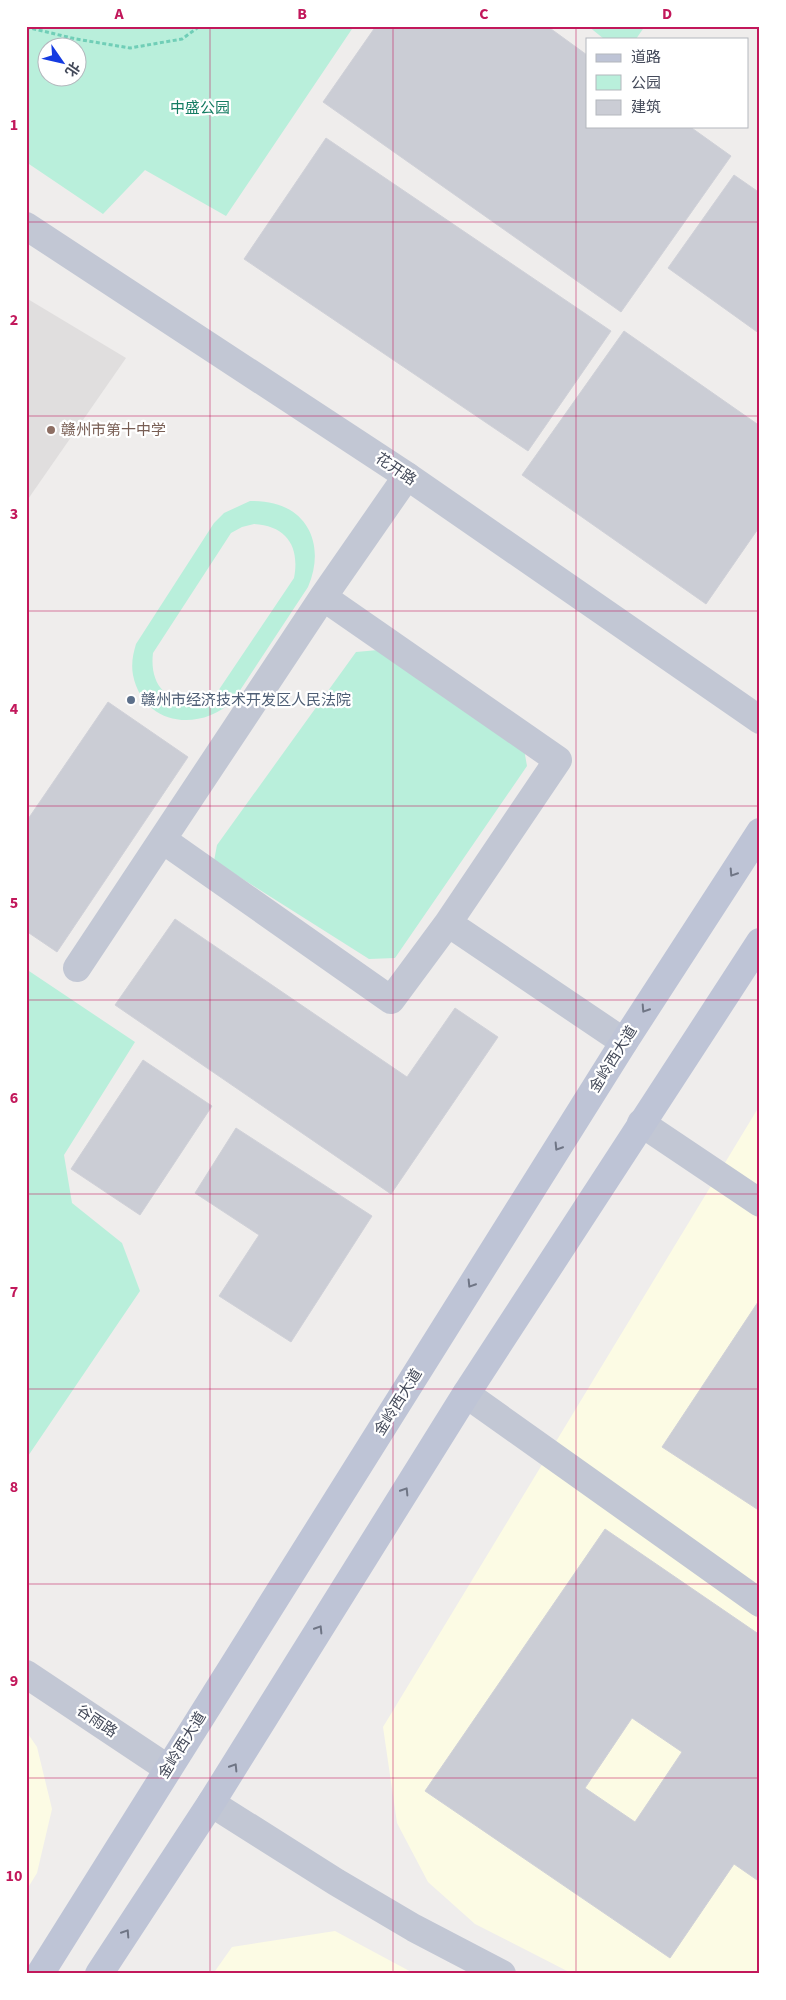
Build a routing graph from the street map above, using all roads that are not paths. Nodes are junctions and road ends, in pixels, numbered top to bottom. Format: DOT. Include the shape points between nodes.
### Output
graph roads {
  1 [pos="26,226"];
  2 [pos="407,476"];
  3 [pos="323,598"];
  4 [pos="760,720"];
  5 [pos="760,832"];
  6 [pos="163,840"];
  7 [pos="448,923"];
  8 [pos="760,942"];
  9 [pos="77,968"];
  10 [pos="624,1042"];
  11 [pos="641,1123"];
  12 [pos="760,1202"];
  13 [pos="466,1394"];
  14 [pos="760,1603"];
  15 [pos="26,1674"];
  16 [pos="167,1768"];
  17 [pos="211,1803"];
  18 [pos="40,1974"];
  19 [pos="99,1974"];
  20 [pos="502,1974"];
  1 -- 2 [label="street, 花开路"];
  2 -- 3 [label="street"];
  2 -- 4 [label="street, 花开路"];
  3 -- 6 [label="street"];
  3 -- 7 [label="street" via="558,760"];
  5 -- 10 [label="main road, 金岭西大道, one-way"];
  6 -- 7 [label="street" via="391,1000"];
  6 -- 9 [label="street"];
  7 -- 10 [label="street"];
  8 -- 11 [label="main road"];
  10 -- 16 [label="main road, 金岭西大道, one-way"];
  11 -- 12 [label="street"];
  11 -- 13 [label="main road"];
  13 -- 14 [label="street"];
  17 -- 13 [label="main road, one-way"];
  15 -- 16 [label="street, 谷雨路"];
  16 -- 18 [label="main road, 金岭西大道"];
  19 -- 17 [label="main road, one-way"];
  17 -- 20 [label="street" via="414,1928"];
}
